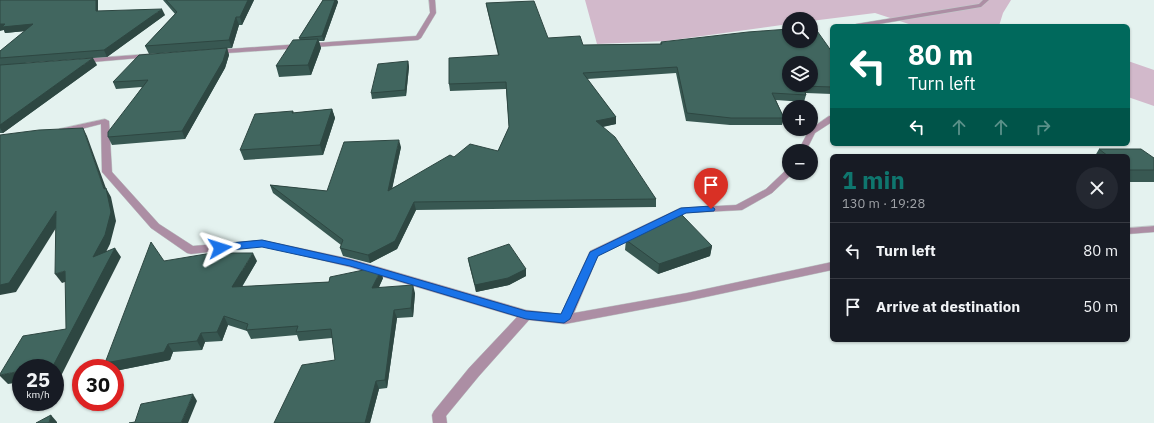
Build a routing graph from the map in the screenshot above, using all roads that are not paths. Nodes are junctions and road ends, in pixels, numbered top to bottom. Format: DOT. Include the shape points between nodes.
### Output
graph roads {
  1 [pos="432,0"];
  2 [pos="986,0"];
  3 [pos="868,24"];
  4 [pos="206,52"];
  5 [pos="159,56"];
  6 [pos="75,62"];
  7 [pos="830,119"];
  8 [pos="54,133"];
  9 [pos="806,144"];
  10 [pos="782,178"];
  11 [pos="1154,229"];
  12 [pos="1130,231"];
  13 [pos="830,266"];
  14 [pos="526,315"];
  15 [pos="564,319"];
  16 [pos="440,423"];
  1 -- 4 [label="street" via="433,13 418,38"];
  2 -- 3 [label="street" via="982,5"];
  5 -- 6 [label="street"];
  7 -- 9 [label="street" via="812,132"];
  8 -- 14 [label="street" via="105,121 107,172 155,226 192,250 262,244 351,263"];
  10 -- 15 [label="street" via="768,191 738,208 684,210 594,254"];
  11 -- 12 [label="street"];
  13 -- 15 [label="street" via="687,297"];
  14 -- 15 [label="street"];
  14 -- 16 [label="street" via="439,415"];
}
